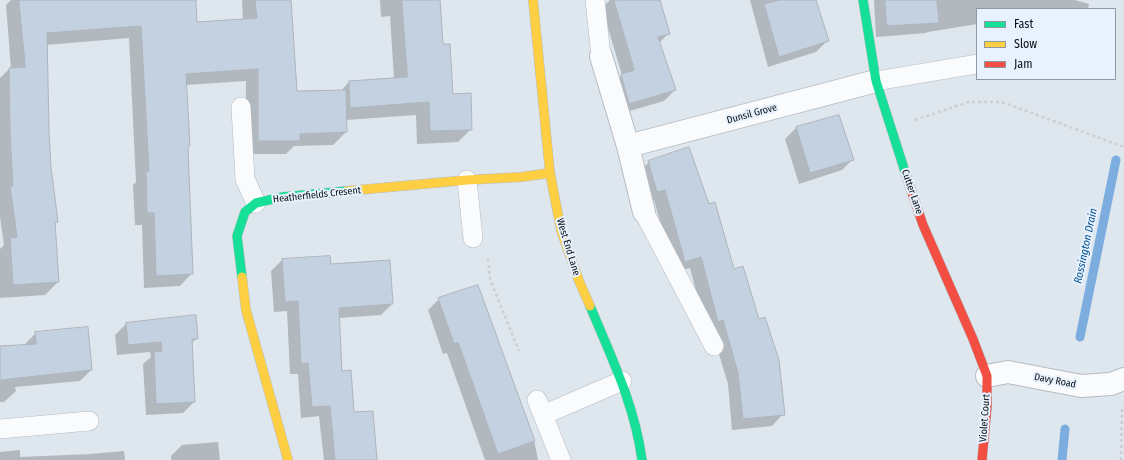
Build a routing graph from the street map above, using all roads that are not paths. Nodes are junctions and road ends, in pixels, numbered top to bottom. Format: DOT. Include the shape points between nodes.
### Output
graph roads {
  1 [pos="533,0"];
  2 [pos="595,0"];
  3 [pos="863,0"];
  4 [pos="601,56"];
  5 [pos="976,64"];
  6 [pos="876,81"];
  7 [pos="241,107"];
  8 [pos="628,146"];
  9 [pos="550,173"];
  10 [pos="467,180"];
  11 [pos="256,203"];
  12 [pos="644,212"];
  13 [pos="472,238"];
  14 [pos="714,346"];
  15 [pos="987,376"];
  16 [pos="1123,380"];
  17 [pos="622,381"];
  18 [pos="89,421"];
  19 [pos="0,430"];
  20 [pos="288,460"];
  21 [pos="561,460"];
  22 [pos="642,460"];
  23 [pos="982,460"];
  1 -- 9 [label="street, West End Lane"];
  2 -- 4 [label="lane"];
  3 -- 6 [label="street, Cutter Lane"];
  4 -- 8 [label="street"];
  5 -- 6 [label="lane"];
  6 -- 8 [label="street, Dunsil Grove"];
  6 -- 15 [label="street, Cutter Lane" via="923,225"];
  7 -- 11 [label="lane" via="245,179"];
  8 -- 12 [label="street"];
  9 -- 10 [label="street, Heatherfields Cresent"];
  9 -- 17 [label="street, West End Lane" via="563,238"];
  10 -- 11 [label="street, Heatherfields Cresent" via="282,197"];
  10 -- 13 [label="lane"];
  11 -- 20 [label="street" via="245,212 238,236 246,310"];
  12 -- 14 [label="lane"];
  15 -- 16 [label="street, Davy Road" via="1008,372 1081,386 1111,384"];
  15 -- 23 [label="street, Violet Court"];
  17 -- 21 [label="lane" via="540,407"];
  17 -- 22 [label="street, West End Lane" via="639,438"];
  18 -- 19 [label="lane"];
}
